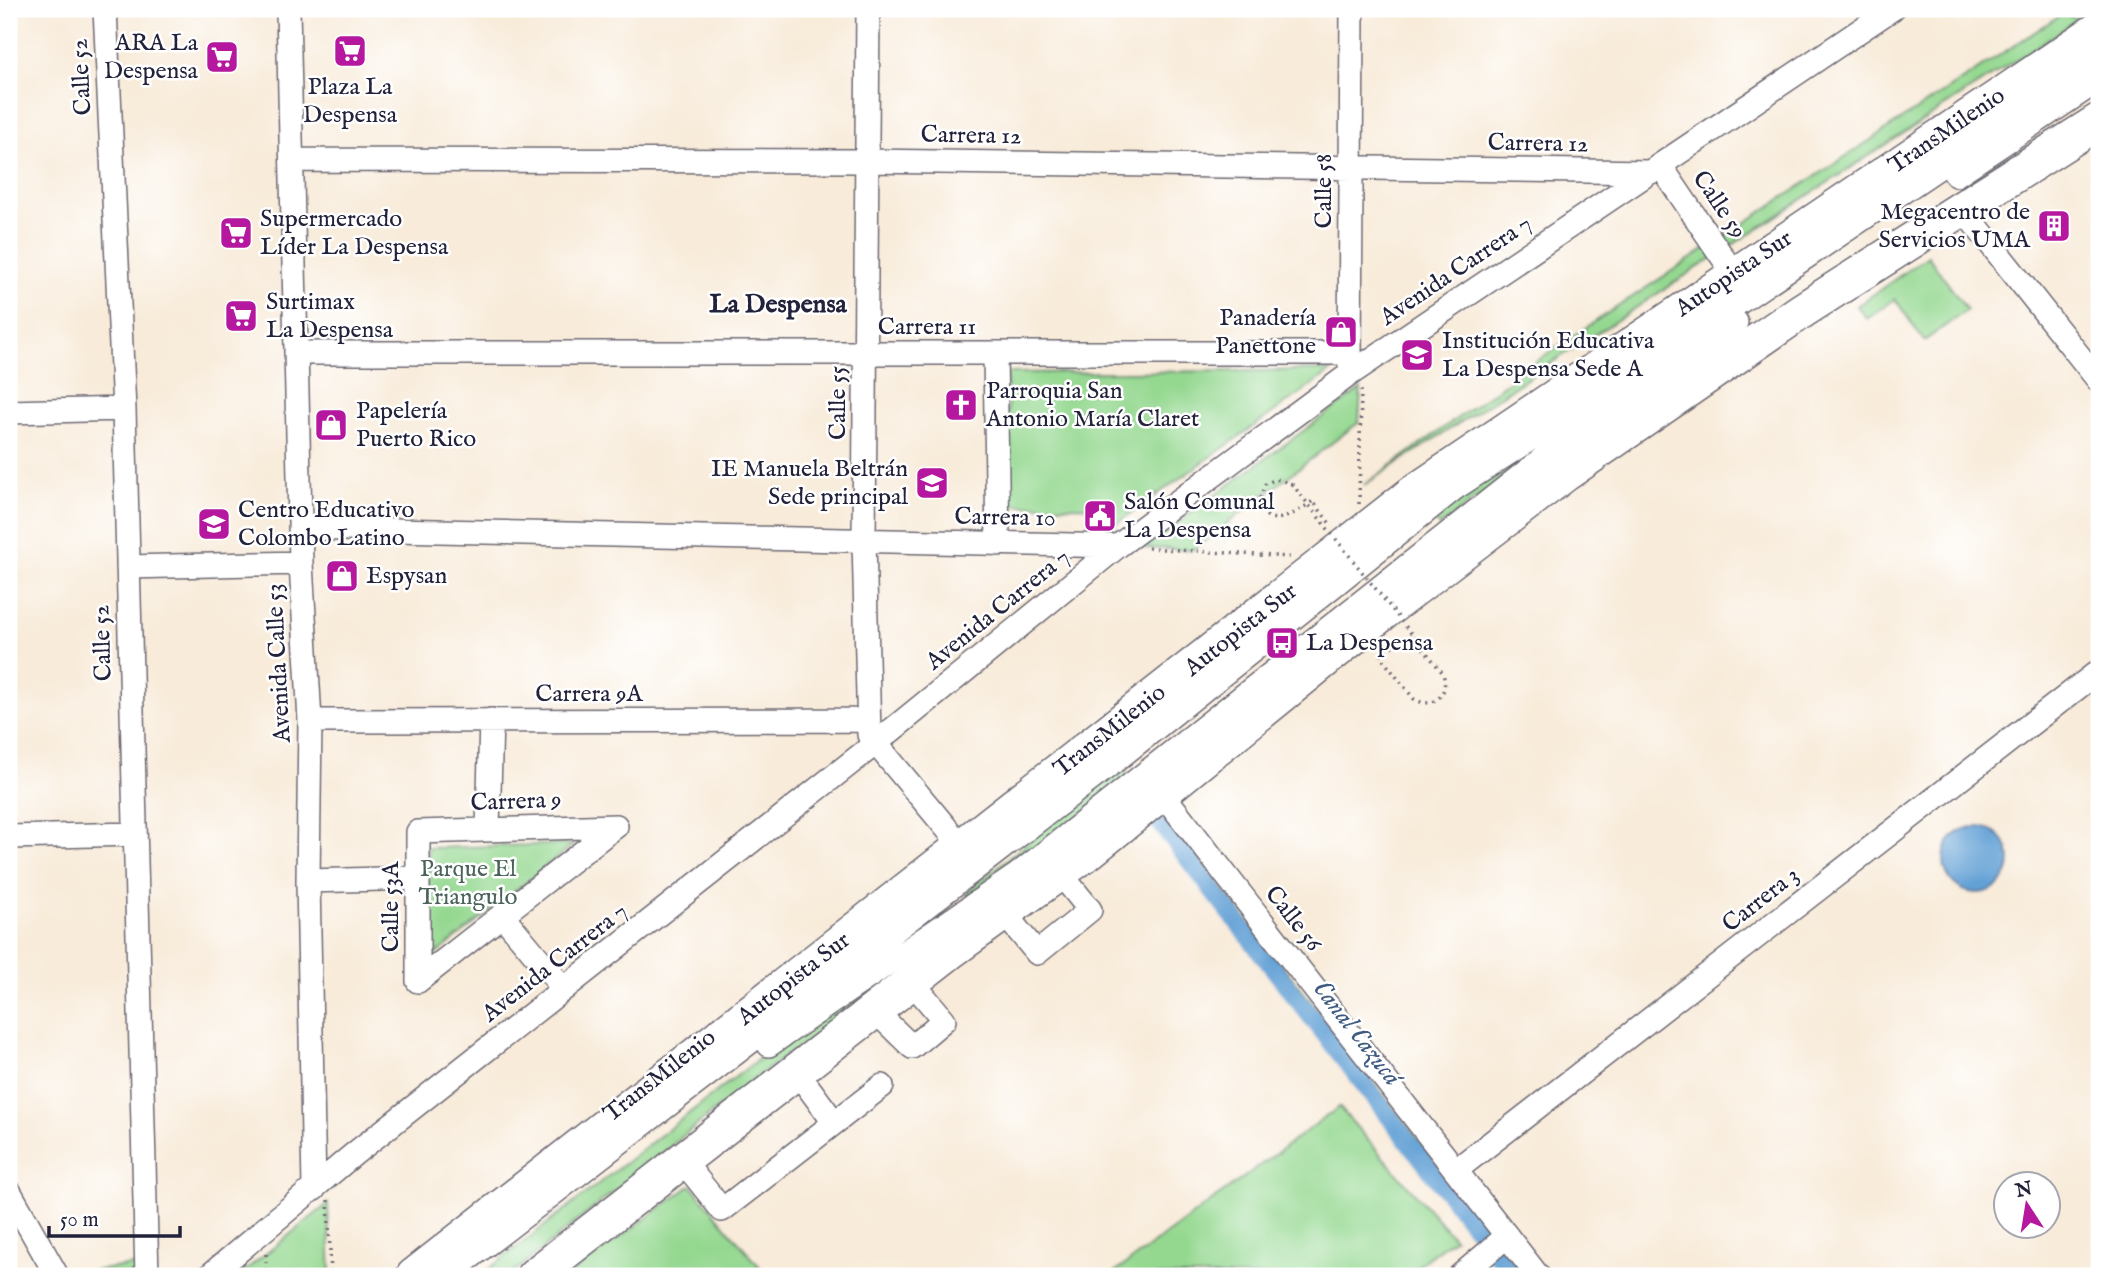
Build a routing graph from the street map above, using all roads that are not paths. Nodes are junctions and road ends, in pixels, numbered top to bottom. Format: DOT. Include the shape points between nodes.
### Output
graph roads {
  1 [pos="105,9"];
  2 [pos="288,9"];
  3 [pos="868,9"];
  4 [pos="1352,9"];
  5 [pos="1892,9"];
  6 [pos="2099,29"];
  7 [pos="2099,59"];
  8 [pos="2099,80"];
  9 [pos="2099,121"];
  10 [pos="292,160"];
  11 [pos="867,161"];
  12 [pos="1350,168"];
  13 [pos="1655,169"];
  14 [pos="1962,208"];
  15 [pos="1734,274"];
  16 [pos="296,353"];
  17 [pos="865,353"];
  18 [pos="995,353"];
  19 [pos="1353,375"];
  20 [pos="2099,381"];
  21 [pos="124,410"];
  22 [pos="9,412"];
  23 [pos="300,528"];
  24 [pos="864,541"];
  25 [pos="998,544"];
  26 [pos="1118,546"];
  27 [pos="300,563"];
  28 [pos="128,567"];
  29 [pos="2099,671"];
  30 [pos="491,720"];
  31 [pos="868,720"];
  32 [pos="310,721"];
  33 [pos="876,743"];
  34 [pos="1162,793"];
  35 [pos="488,830"];
  36 [pos="418,832"];
  37 [pos="135,834"];
  38 [pos="9,837"];
  39 [pos="963,848"];
  40 [pos="1059,873"];
  41 [pos="418,878"];
  42 [pos="308,881"];
  43 [pos="1004,913"];
  44 [pos="502,915"];
  45 [pos="912,982"];
  46 [pos="564,989"];
  47 [pos="875,1011"];
  48 [pos="797,1072"];
  49 [pos="881,1086"];
  50 [pos="834,1122"];
  51 [pos="682,1161"];
  52 [pos="1455,1170"];
  53 [pos="9,1191"];
  54 [pos="321,1193"];
  55 [pos="17,1227"];
  56 [pos="1498,1245"];
  57 [pos="57,1276"];
  58 [pos="147,1276"];
  59 [pos="209,1276"];
  60 [pos="414,1276"];
  61 [pos="446,1276"];
  62 [pos="470,1276"];
  63 [pos="534,1276"];
  64 [pos="1460,1276"];
  65 [pos="1538,1276"];
  1 -- 21 [label="street, Calle 52"];
  2 -- 10 [label="street, Avenida Calle 53"];
  3 -- 11 [label="street, Calle 55"];
  4 -- 12 [label="street, Calle 58"];
  5 -- 13 [label="street, Avenida Carrera 7"];
  6 -- 15 [label="highway, Autopista Sur"];
  7 -- 61 [label="street, TransMilenio" via="1455,488 1115,761"];
  8 -- 62 [label="street, TransMilenio" via="1823,262 1576,434 1049,851 792,1027"];
  9 -- 14 [label="highway"];
  10 -- 11 [label="street, Carrera 12"];
  10 -- 16 [label="street, Avenida Calle 53"];
  11 -- 12 [label="street, Carrera 12"];
  11 -- 17 [label="street, Calle 55"];
  12 -- 13 [label="street, Carrera 12"];
  12 -- 19 [label="street, Calle 58"];
  13 -- 15 [label="street, Calle 59"];
  13 -- 19 [label="street, Avenida Carrera 7"];
  14 -- 20 [label="street"];
  14 -- 34 [label="highway" via="1792,317 1566,474 1385,611"];
  15 -- 39 [label="highway, Autopista Sur" via="1449,468"];
  16 -- 17 [label="street, Carrera 11"];
  16 -- 23 [label="street, Avenida Calle 53"];
  17 -- 18 [label="street, Carrera 11"];
  17 -- 24 [label="street, Calle 55"];
  18 -- 19 [label="street, Carrera 11"];
  18 -- 25 [label="street"];
  19 -- 26 [label="street, Avenida Carrera 7"];
  21 -- 22 [label="street"];
  21 -- 28 [label="street, Calle 52"];
  23 -- 24 [label="street, Carrera 10"];
  23 -- 27 [label="street, Avenida Calle 53"];
  24 -- 25 [label="street, Carrera 10"];
  24 -- 31 [label="street, Calle 55"];
  25 -- 26 [label="street, Carrera 10"];
  26 -- 33 [label="street, Avenida Carrera 7"];
  27 -- 28 [label="street"];
  27 -- 32 [label="street, Avenida Calle 53"];
  28 -- 37 [label="street, Calle 52"];
  29 -- 52 [label="street, Carrera 3"];
  30 -- 31 [label="street, Carrera 9A"];
  30 -- 32 [label="street, Carrera 9A"];
  30 -- 35 [label="street"];
  31 -- 33 [label="street, Calle 55" via="869,735"];
  32 -- 42 [label="street, Avenida Calle 53"];
  33 -- 39 [label="street, Calle 55"];
  33 -- 46 [label="street, Avenida Carrera 7"];
  34 -- 40 [label="highway"];
  34 -- 52 [label="street, Calle 56"];
  35 -- 36 [label="street, Carrera 9"];
  35 -- 44 [label="street, Carrera 9" via="616,826"];
  36 -- 41 [label="street, Calle 53A"];
  37 -- 38 [label="street"];
  37 -- 58 [label="street, Calle 52"];
  39 -- 60 [label="highway, Autopista Sur"];
  40 -- 43 [label="highway"];
  40 -- 43 [label="street" via="1090,910 1037,953"];
  41 -- 42 [label="street"];
  41 -- 44 [label="street, Calle 53A" via="418,981"];
  42 -- 54 [label="street, Avenida Calle 53"];
  43 -- 45 [label="highway"];
  44 -- 46 [label="street"];
  45 -- 47 [label="highway"];
  45 -- 47 [label="street" via="944,1020 912,1047"];
  46 -- 54 [label="street, Avenida Carrera 7"];
  47 -- 48 [label="highway"];
  48 -- 50 [label="street"];
  48 -- 51 [label="highway"];
  49 -- 50 [label="street"];
  50 -- 51 [label="street" via="722,1210"];
  51 -- 63 [label="highway"];
  52 -- 56 [label="street, Calle 56"];
  53 -- 55 [label="street"];
  54 -- 59 [label="street, Avenida Carrera 7"];
  55 -- 57 [label="street"];
  56 -- 64 [label="street"];
  56 -- 65 [label="street, Calle 56"];
}
